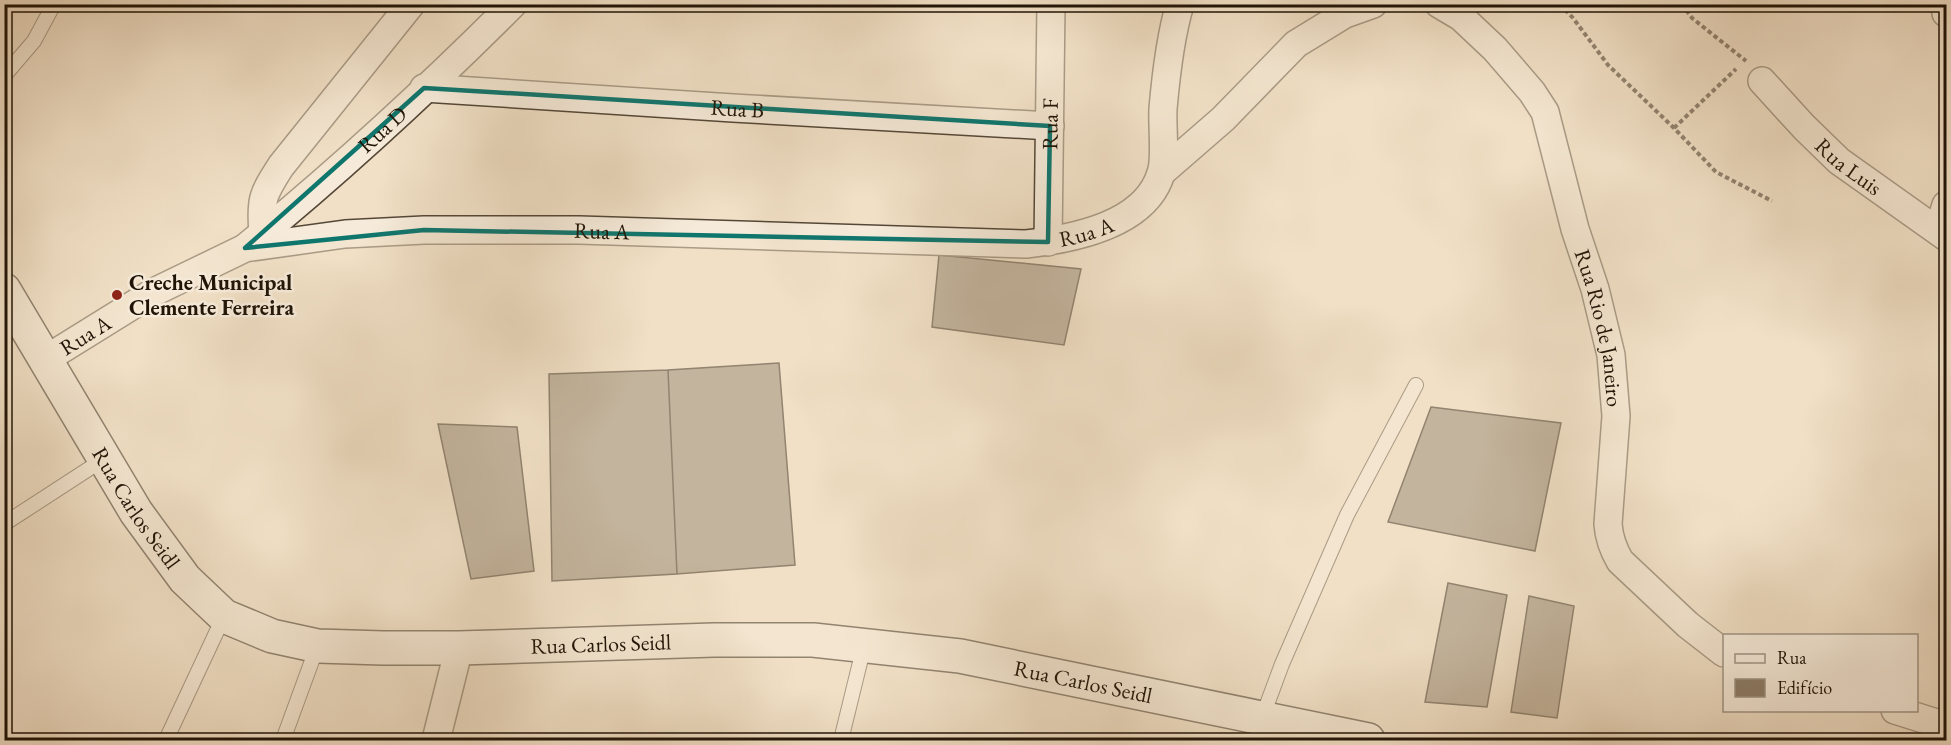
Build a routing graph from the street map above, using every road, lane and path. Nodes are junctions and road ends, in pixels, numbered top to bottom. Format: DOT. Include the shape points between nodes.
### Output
graph roads {
  1 [pos="54,4"];
  2 [pos="411,4"];
  3 [pos="513,4"];
  4 [pos="1051,4"];
  5 [pos="1180,4"];
  6 [pos="1373,4"];
  7 [pos="1439,4"];
  8 [pos="1560,4"];
  9 [pos="1682,4"];
  10 [pos="1945,4"];
  11 [pos="1947,14"];
  12 [pos="1754,70"];
  13 [pos="4,76"];
  14 [pos="424,88"];
  15 [pos="1050,126"];
  16 [pos="1674,128"];
  17 [pos="1162,172"];
  18 [pos="1772,201"];
  19 [pos="1944,224"];
  20 [pos="254,240"];
  21 [pos="1048,242"];
  22 [pos="4,290"];
  23 [pos="46,359"];
  24 [pos="1416,385"];
  25 [pos="104,459"];
  26 [pos="4,524"];
  27 [pos="224,616"];
  28 [pos="318,646"];
  29 [pos="864,646"];
  30 [pos="459,648"];
  31 [pos="1723,651"];
  32 [pos="1898,712"];
  33 [pos="1262,718"];
  34 [pos="1947,726"];
  35 [pos="166,741"];
  36 [pos="283,741"];
  37 [pos="436,741"];
  38 [pos="841,741"];
  39 [pos="1368,741"];
  1 -- 13 [label="lane" via="34,41"];
  2 -- 20 [label="street" via="281,166 265,191"];
  3 -- 14 [label="street, Rua D"];
  4 -- 15 [label="street, Rua F"];
  5 -- 17 [label="street" via="1173,28 1163,109"];
  6 -- 17 [label="street" via="1345,14 1296,44 1223,119"];
  7 -- 31 [label="street, Rua Rio de Janeiro" via="1461,17 1495,49 1545,112 1611,355 1616,416 1608,524 1613,548 1620,561 1688,625"];
  8 -- 16 [label="path" via="1608,65"];
  9 -- 12 [label="path" via="1692,18"];
  10 -- 11 [label="street"];
  12 -- 16 [label="path"];
  12 -- 19 [label="street, Rua Luis" via="1839,161"];
  14 -- 15 [label="street, Rua B"];
  14 -- 20 [label="street, Rua D" via="352,158"];
  15 -- 21 [label="street, Rua F"];
  16 -- 18 [label="path" via="1716,172"];
  17 -- 21 [label="street, Rua A" via="1153,192 1123,219"];
  20 -- 21 [label="street, Rua A" via="424,230 579,230"];
  20 -- 23 [label="street, Rua A" via="154,292"];
  22 -- 23 [label="street, Rua Carlos Seidl"];
  23 -- 25 [label="street, Rua Carlos Seidl"];
  24 -- 33 [label="lane" via="1347,515"];
  25 -- 26 [label="lane"];
  25 -- 27 [label="street, Rua Carlos Seidl" via="136,512 185,579"];
  27 -- 28 [label="street, Rua Carlos Seidl" via="272,636"];
  27 -- 35 [label="lane"];
  28 -- 30 [label="street, Rua Carlos Seidl"];
  28 -- 36 [label="lane"];
  29 -- 30 [label="street, Rua Carlos Seidl" via="813,640 714,640"];
  29 -- 33 [label="street, Rua Carlos Seidl" via="960,656"];
  29 -- 38 [label="lane"];
  30 -- 37 [label="street"];
  32 -- 34 [label="street"];
  33 -- 39 [label="street, Rua Carlos Seidl"];
}
